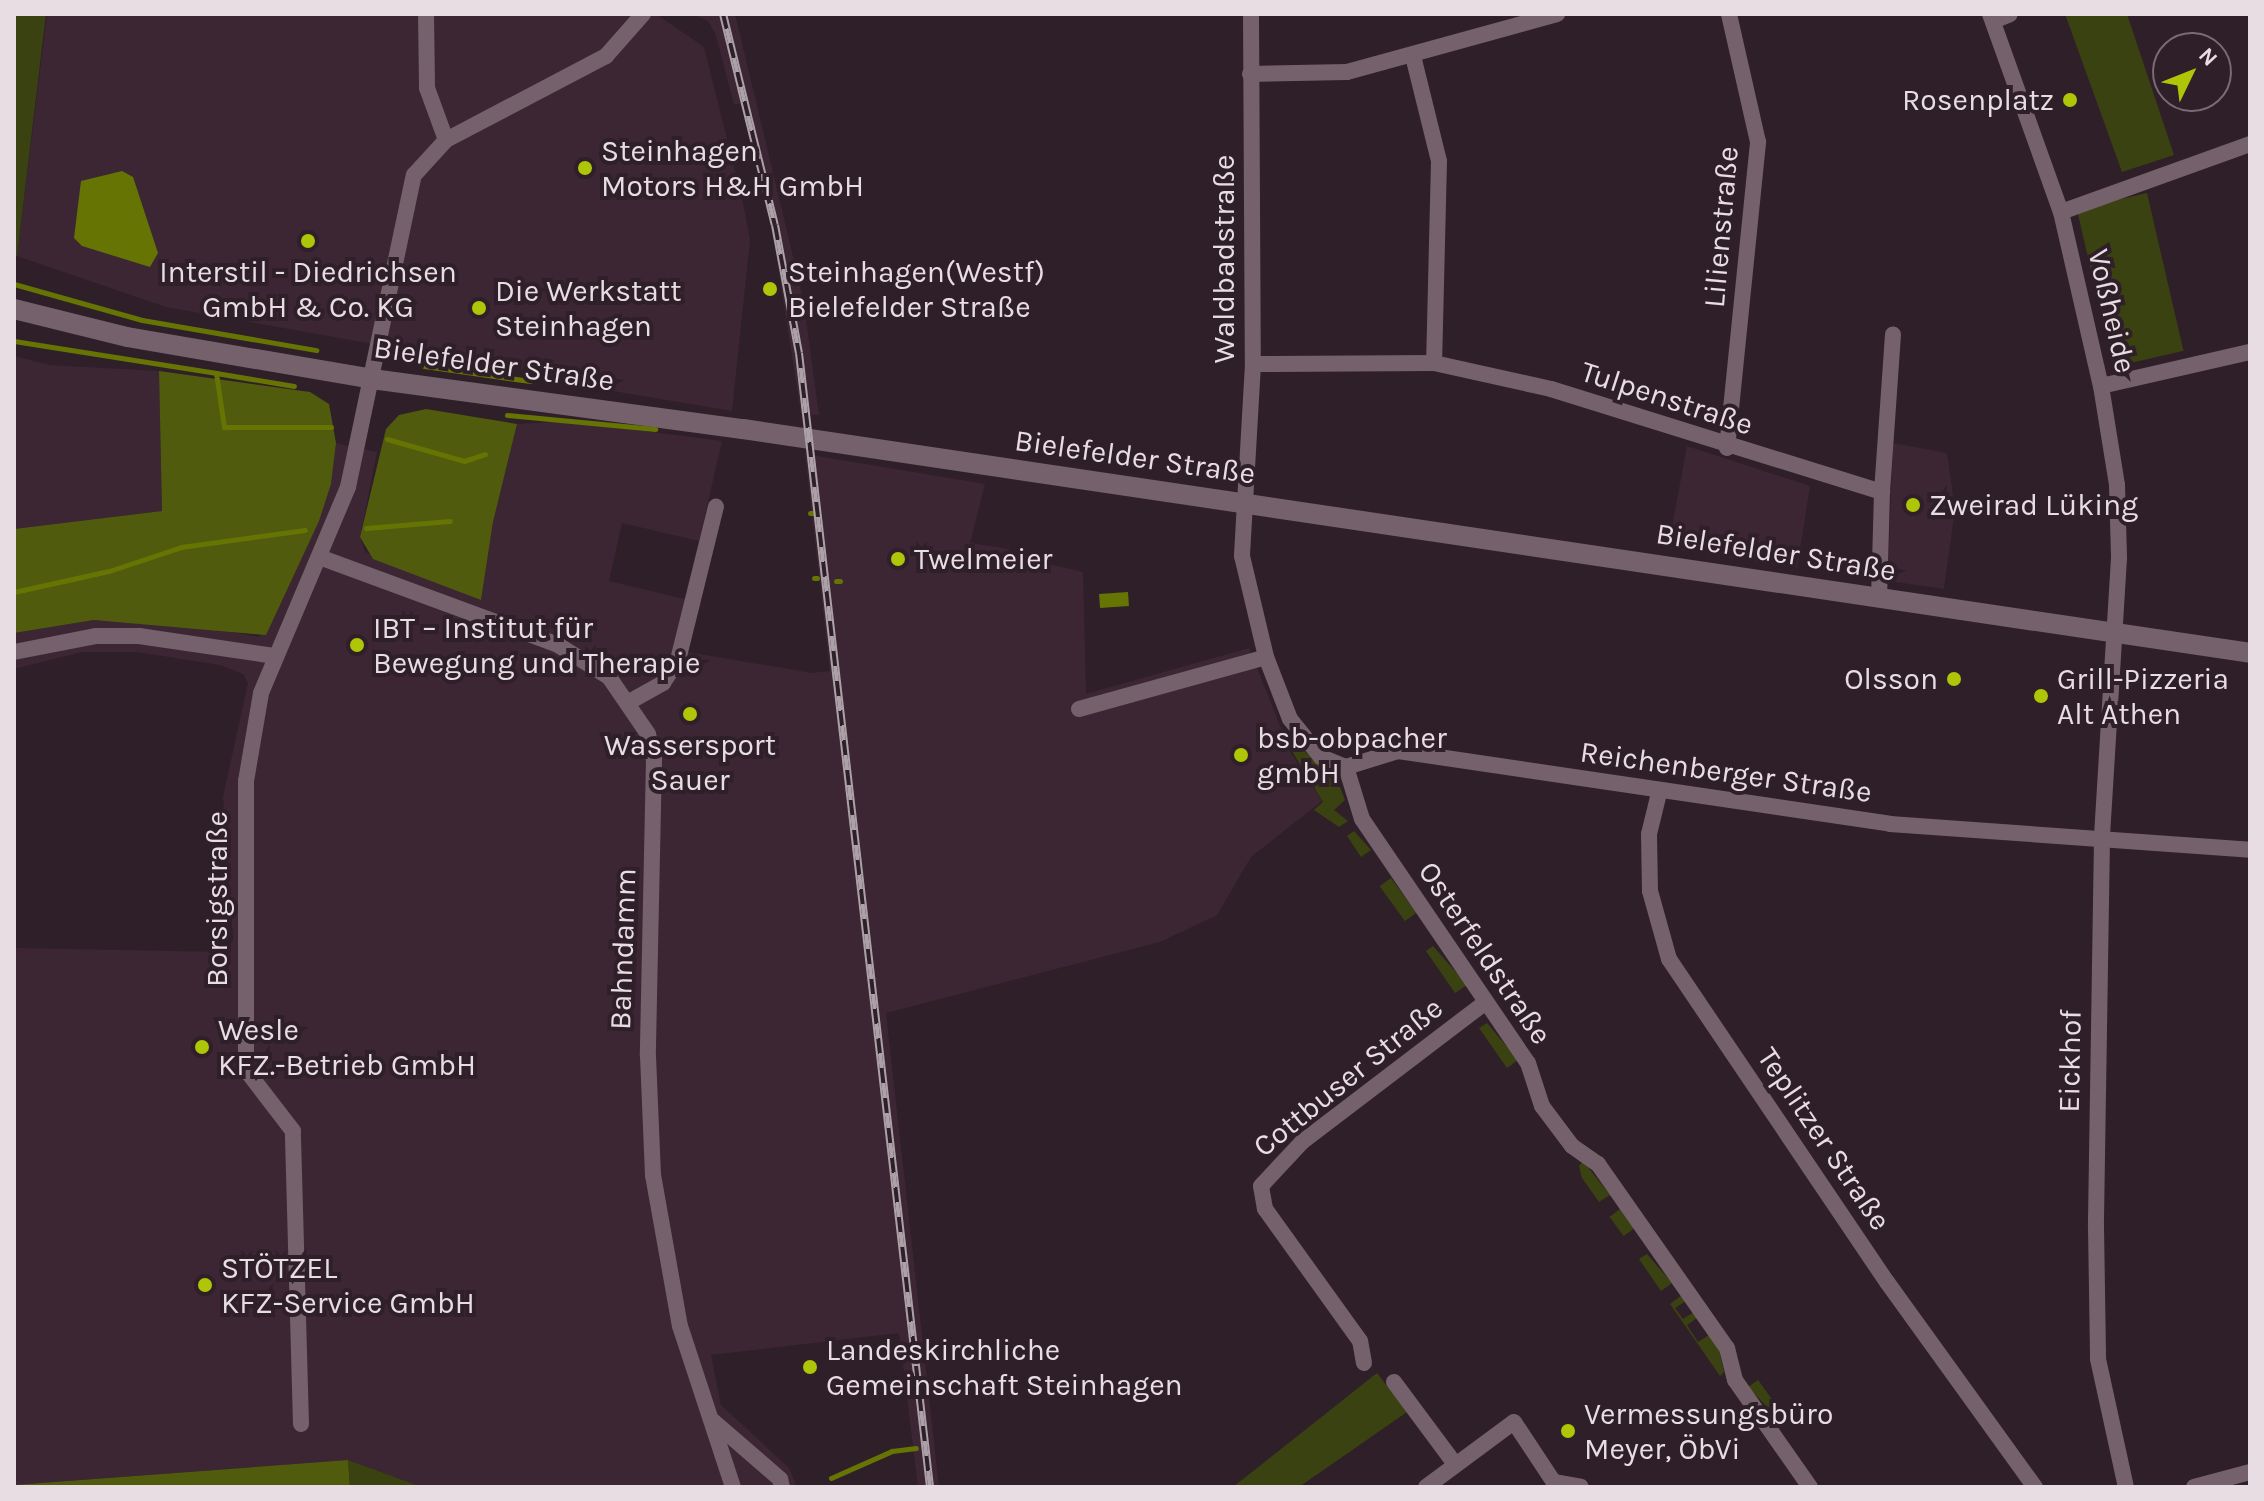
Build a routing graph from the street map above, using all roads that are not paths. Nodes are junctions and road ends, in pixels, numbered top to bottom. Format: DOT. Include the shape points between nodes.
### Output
graph roads {
  1 [pos="426,14"];
  2 [pos="643,14"];
  3 [pos="1251,14"];
  4 [pos="1557,14"];
  5 [pos="1729,14"];
  6 [pos="2010,14"];
  7 [pos="1991,18"];
  8 [pos="1413,56"];
  9 [pos="1250,74"];
  10 [pos="446,140"];
  11 [pos="2250,144"];
  12 [pos="2061,212"];
  13 [pos="14,309"];
  14 [pos="1893,334"];
  15 [pos="2250,352"];
  16 [pos="1434,363"];
  17 [pos="1253,364"];
  18 [pos="372,379"];
  19 [pos="2101,386"];
  20 [pos="1727,448"];
  21 [pos="1882,492"];
  22 [pos="1244,503"];
  23 [pos="716,507"];
  24 [pos="322,558"];
  25 [pos="1879,597"];
  26 [pos="2113,633"];
  27 [pos="14,652"];
  28 [pos="2250,653"];
  29 [pos="275,656"];
  30 [pos="1266,657"];
  31 [pos="629,702"];
  32 [pos="1079,709"];
  33 [pos="1346,767"];
  34 [pos="1659,793"];
  35 [pos="2102,838"];
  36 [pos="2250,850"];
  37 [pos="1486,1002"];
  38 [pos="1364,1363"];
  39 [pos="1394,1382"];
  40 [pos="711,1420"];
  41 [pos="301,1424"];
  42 [pos="1455,1464"];
  43 [pos="2250,1472"];
  44 [pos="1556,1484"];
  45 [pos="733,1487"];
  46 [pos="782,1487"];
  47 [pos="1426,1487"];
  48 [pos="1581,1487"];
  49 [pos="1810,1487"];
  50 [pos="2035,1487"];
  51 [pos="2126,1487"];
  52 [pos="2194,1487"];
  1 -- 10 [label="street" via="427,88"];
  2 -- 10 [label="street, Borsigstraße" via="625,39 588,68"];
  3 -- 9 [label="street, Waldbadstraße"];
  4 -- 8 [label="street"];
  5 -- 20 [label="street, Lilienstraße" via="1758,142"];
  6 -- 7 [label="street"];
  7 -- 12 [label="street, Voßheide"];
  8 -- 9 [label="street" via="1347,72"];
  8 -- 16 [label="street" via="1439,161"];
  9 -- 17 [label="street, Waldbadstraße"];
  10 -- 18 [label="street, Borsigstraße" via="422,161 409,189"];
  11 -- 12 [label="street"];
  12 -- 19 [label="street, Voßheide"];
  13 -- 18 [label="main road, Bielefelder Straße" via="127,337"];
  14 -- 21 [label="street"];
  15 -- 19 [label="street"];
  16 -- 17 [label="street, Tulpenstraße"];
  16 -- 20 [label="street, Tulpenstraße" via="1551,389"];
  17 -- 22 [label="street, Waldbadstraße"];
  18 -- 22 [label="main road, Bielefelder Straße"];
  18 -- 24 [label="street, Borsigstraße" via="348,487"];
  19 -- 26 [label="street, Voßheide" via="2117,485"];
  20 -- 21 [label="street, Tulpenstraße"];
  21 -- 25 [label="street"];
  22 -- 25 [label="main road, Bielefelder Straße"];
  22 -- 30 [label="street" via="1242,556"];
  23 -- 31 [label="street" via="678,660 663,683"];
  24 -- 29 [label="street, Borsigstraße"];
  24 -- 31 [label="street, Bahndamm" via="558,645 609,677"];
  25 -- 26 [label="main road, Bielefelder Straße"];
  26 -- 28 [label="main road, Bielefelder Straße"];
  26 -- 35 [label="street, Eickhof"];
  27 -- 29 [label="street" via="96,636 139,636"];
  29 -- 41 [label="street, Borsigstraße" via="261,693 246,781 246,1070 293,1131"];
  30 -- 32 [label="street"];
  30 -- 33 [label="street" via="1303,740 1321,757"];
  31 -- 40 [label="street, Bahndamm" via="648,734 654,759 648,1056 653,1175 680,1326"];
  33 -- 34 [label="street, Reichenberger Straße" via="1398,751"];
  33 -- 37 [label="street, Osterfeldstraße" via="1362,819"];
  34 -- 35 [label="street, Reichenberger Straße" via="1890,824"];
  34 -- 50 [label="street, Teplitzer Straße" via="1649,834 1650,891 1669,959 1878,1269"];
  35 -- 36 [label="street, Reichenberger Straße"];
  35 -- 51 [label="street, Eickhof" via="2098,1359"];
  37 -- 38 [label="street, Cottbuser Straße" via="1302,1142 1261,1186 1265,1209 1360,1341"];
  37 -- 49 [label="street, Osterfeldstraße" via="1528,1063 1542,1106 1572,1146 1598,1164 1727,1348 1735,1380"];
  39 -- 42 [label="street"];
  40 -- 45 [label="street, Bahndamm"];
  40 -- 46 [label="street" via="780,1479"];
  42 -- 44 [label="street" via="1514,1422"];
  42 -- 47 [label="street"];
  43 -- 52 [label="street"];
  44 -- 48 [label="street"];
}
